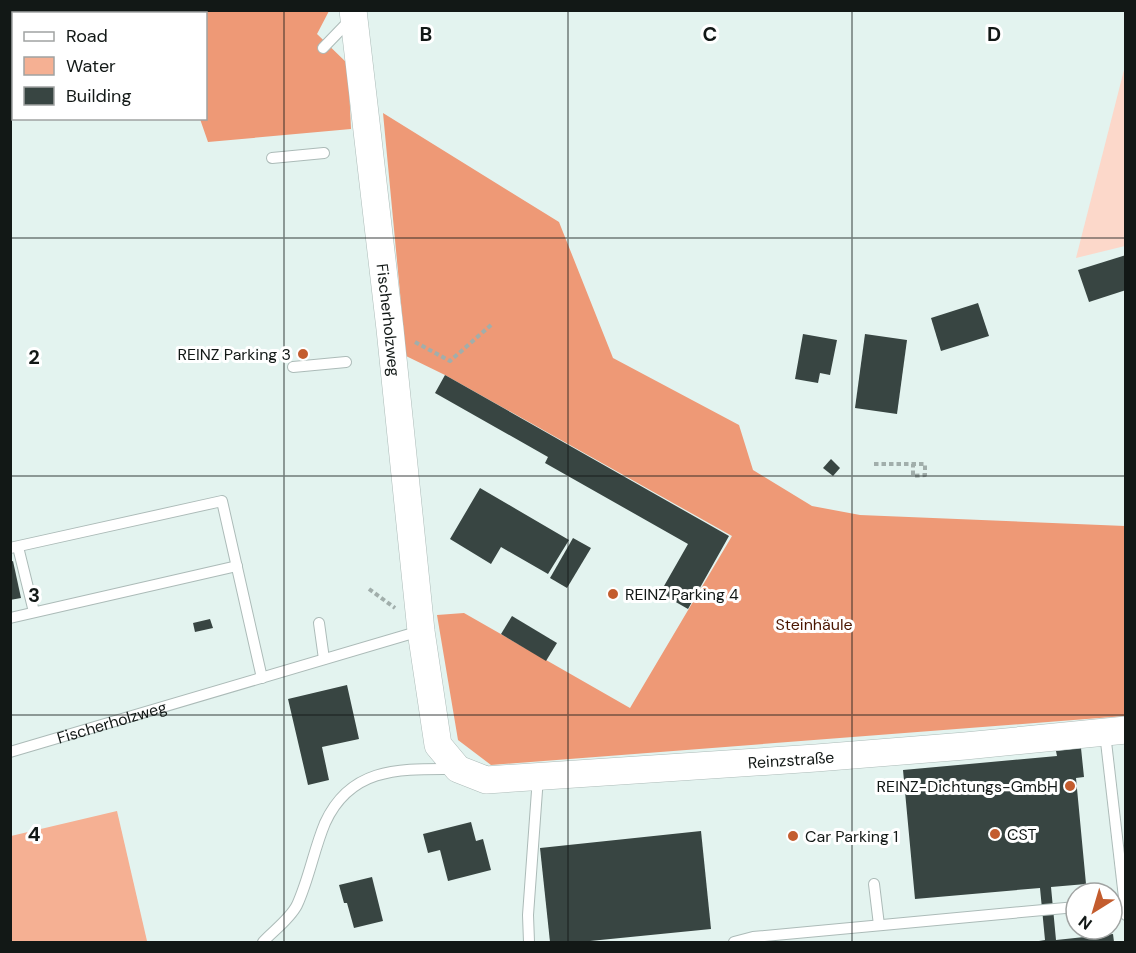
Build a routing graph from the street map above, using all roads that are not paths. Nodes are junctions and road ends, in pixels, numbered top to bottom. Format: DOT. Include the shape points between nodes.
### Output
graph roads {
  1 [pos="354,13"];
  2 [pos="323,48"];
  3 [pos="324,153"];
  4 [pos="272,158"];
  5 [pos="346,362"];
  6 [pos="293,367"];
  7 [pos="14,547"];
  8 [pos="237,566"];
  9 [pos="34,612"];
  10 [pos="10,618"];
  11 [pos="320,623"];
  12 [pos="421,631"];
  13 [pos="324,659"];
  14 [pos="262,678"];
  15 [pos="1115,731"];
  16 [pos="10,752"];
  17 [pos="458,769"];
  18 [pos="538,777"];
  19 [pos="1123,881"];
  20 [pos="874,884"];
  21 [pos="1124,900"];
  22 [pos="1064,908"];
  23 [pos="1125,915"];
  24 [pos="879,925"];
  25 [pos="263,942"];
  26 [pos="530,942"];
  27 [pos="734,942"];
  1 -- 2 [label="lane"];
  1 -- 12 [label="street, Fischerholzweg"];
  3 -- 4 [label="lane"];
  5 -- 6 [label="lane"];
  7 -- 8 [label="lane" via="222,501"];
  7 -- 9 [label="lane"];
  8 -- 9 [label="lane"];
  8 -- 14 [label="lane"];
  9 -- 10 [label="lane"];
  11 -- 13 [label="lane"];
  12 -- 13 [label="lane, Fischerholzweg"];
  12 -- 17 [label="street, Fischerholzweg" via="438,745"];
  13 -- 14 [label="lane, Fischerholzweg"];
  14 -- 16 [label="lane, Fischerholzweg"];
  15 -- 18 [label="street, Reinzstraße" via="816,758"];
  15 -- 19 [label="lane"];
  17 -- 18 [label="street, Reinzstraße" via="486,780"];
  17 -- 25 [label="lane" via="399,769 363,780 343,794 326,822 296,907"];
  18 -- 26 [label="lane" via="528,915"];
  20 -- 24 [label="lane"];
  21 -- 23 [label="lane"];
  22 -- 24 [label="lane"];
  24 -- 27 [label="lane"];
}
